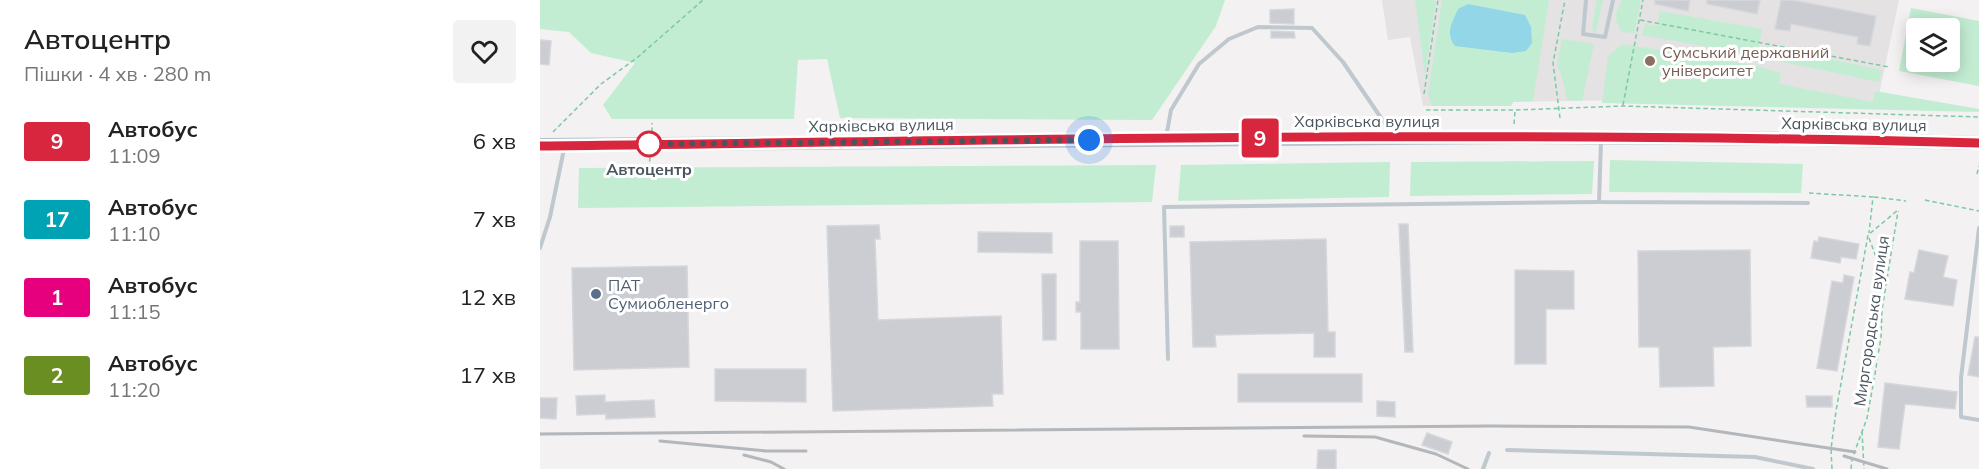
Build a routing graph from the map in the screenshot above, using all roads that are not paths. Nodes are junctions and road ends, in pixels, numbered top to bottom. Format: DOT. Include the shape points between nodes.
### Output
graph roads {
  1 [pos="1586,0"];
  2 [pos="1613,0"];
  3 [pos="1601,137"];
  4 [pos="1394,138"];
  5 [pos="1166,139"];
  6 [pos="1979,143"];
  7 [pos="565,145"];
  8 [pos="540,146"];
  9 [pos="1599,202"];
  10 [pos="1808,203"];
  11 [pos="1979,228"];
  12 [pos="540,248"];
  13 [pos="1977,254"];
  14 [pos="1168,359"];
  15 [pos="1979,420"];
  16 [pos="1508,450"];
  17 [pos="1489,453"];
  18 [pos="1483,469"];
  19 [pos="1813,469"];
  1 -- 2 [label="lane" via="1583,34 1605,37"];
  3 -- 4 [label="main road, Харківська вулиця"];
  3 -- 6 [label="main road, Харківська вулиця"];
  3 -- 9 [label="lane"];
  4 -- 5 [label="main road, Харківська вулиця"];
  4 -- 5 [label="lane" via="1343,62 1312,28 1258,27 1229,39 1199,64 1171,110"];
  5 -- 7 [label="main road, Харківська вулиця"];
  7 -- 8 [label="main road, Харківська вулиця"];
  7 -- 12 [label="lane"];
  9 -- 10 [label="lane"];
  9 -- 14 [label="lane" via="1164,207"];
  11 -- 13 [label="lane"];
  13 -- 15 [label="lane" via="1961,378 1961,417"];
  16 -- 19 [label="lane" via="1755,457"];
  17 -- 18 [label="lane"];
}
